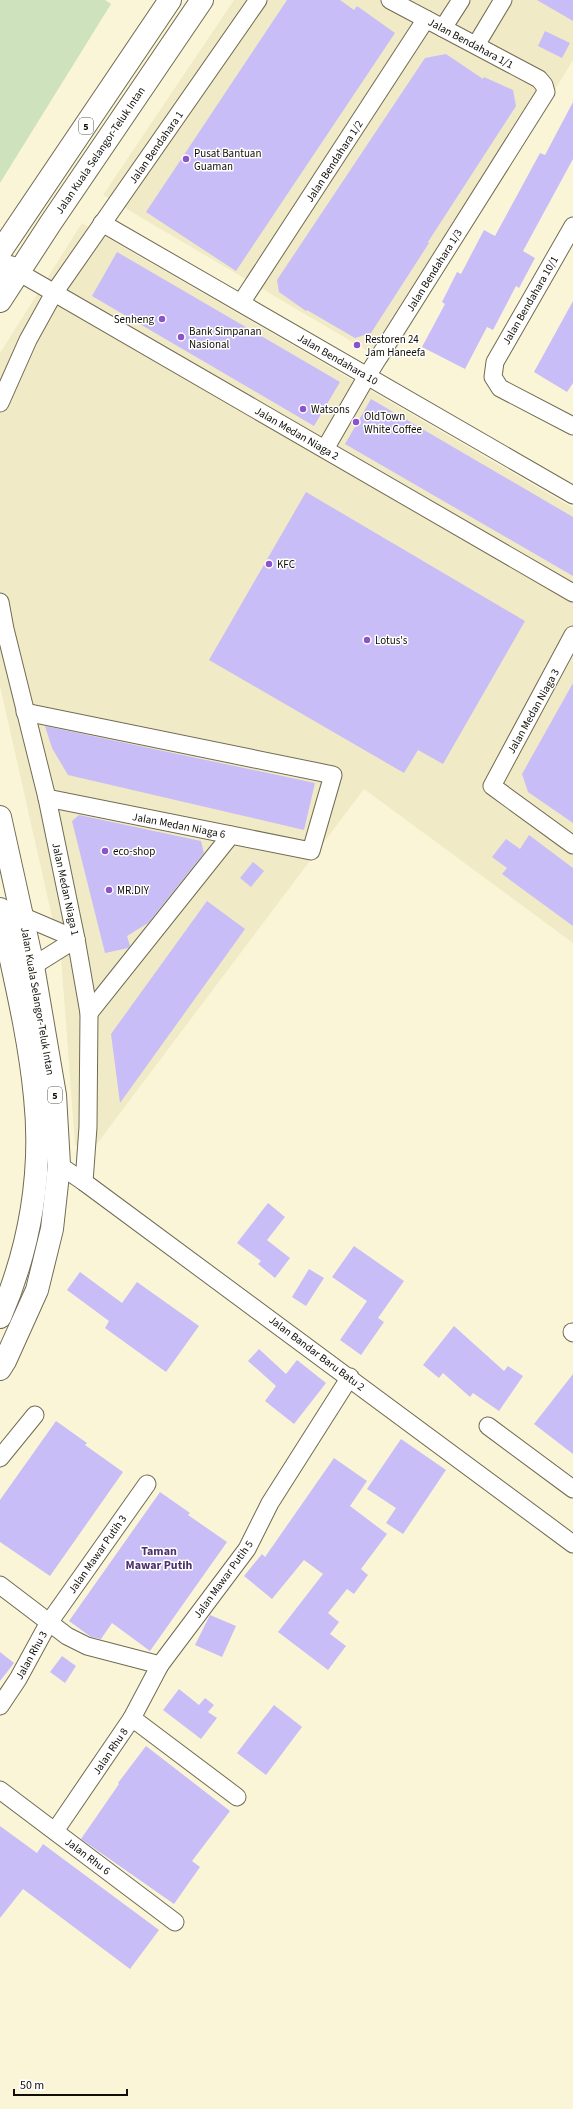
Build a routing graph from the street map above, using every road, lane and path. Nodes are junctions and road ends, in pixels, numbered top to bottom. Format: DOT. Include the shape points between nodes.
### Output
graph roads {
  1 [pos="170,0"];
  2 [pos="202,0"];
  3 [pos="258,0"];
  4 [pos="390,0"];
  5 [pos="461,0"];
  6 [pos="503,0"];
  7 [pos="426,19"];
  8 [pos="443,28"];
  9 [pos="476,45"];
  10 [pos="546,92"];
  11 [pos="102,223"];
  12 [pos="573,226"];
  13 [pos="0,252"];
  14 [pos="10,274"];
  15 [pos="54,293"];
  16 [pos="0,301"];
  17 [pos="241,303"];
  18 [pos="367,376"];
  19 [pos="0,403"];
  20 [pos="573,426"];
  21 [pos="324,449"];
  22 [pos="573,495"];
  23 [pos="573,593"];
  24 [pos="0,602"];
  25 [pos="573,635"];
  26 [pos="25,712"];
  27 [pos="47,798"];
  28 [pos="0,817"];
  29 [pos="231,835"];
  30 [pos="573,845"];
  31 [pos="0,909"];
  32 [pos="22,916"];
  33 [pos="76,939"];
  34 [pos="32,966"];
  35 [pos="89,1013"];
  36 [pos="58,1165"];
  37 [pos="84,1182"];
  38 [pos="0,1316"];
  39 [pos="0,1369"];
  40 [pos="350,1377"];
  41 [pos="35,1415"];
  42 [pos="488,1426"];
  43 [pos="0,1458"];
  44 [pos="147,1484"];
  45 [pos="573,1489"];
  46 [pos="573,1544"];
  47 [pos="0,1585"];
  48 [pos="48,1624"];
  49 [pos="160,1665"];
  50 [pos="0,1706"];
  51 [pos="132,1718"];
  52 [pos="0,1790"];
  53 [pos="237,1797"];
  54 [pos="56,1831"];
  55 [pos="175,1922"];
  1 -- 13 [label="highway, 5"];
  2 -- 14 [label="highway, Jalan Kuala Selangor-Teluk Intan / 5" via="50,224"];
  3 -- 11 [label="street, Jalan Bendahara 1"];
  4 -- 7 [label="street, Jalan Bendahara 1/1"];
  5 -- 8 [label="street"];
  6 -- 9 [label="street"];
  7 -- 8 [label="street, Jalan Bendahara 1/1"];
  7 -- 17 [label="street, Jalan Bendahara 1/2"];
  8 -- 9 [label="street, Jalan Bendahara 1/1"];
  9 -- 10 [label="street, Jalan Bendahara 1/1" via="539,79"];
  10 -- 18 [label="street, Jalan Bendahara 1/3"];
  11 -- 15 [label="street, Jalan Bendahara 1"];
  11 -- 17 [label="street, Jalan Bendahara 10"];
  12 -- 20 [label="street, Jalan Bendahara 10/1" via="495,362 493,377 500,388"];
  14 -- 15 [label="street, Jalan Medan Niaga 2"];
  14 -- 16 [label="highway, Jalan Kuala Selangor-Teluk Intan / 5"];
  15 -- 19 [label="street" via="28,340"];
  15 -- 21 [label="street, Jalan Medan Niaga 2"];
  17 -- 18 [label="street, Jalan Bendahara 10"];
  18 -- 21 [label="street, Jalan Bendahara 1/3"];
  18 -- 22 [label="street, Jalan Bendahara 10"];
  21 -- 23 [label="street, Jalan Medan Niaga 2"];
  24 -- 26 [label="street, Jalan Medan Niaga 1" via="4,629"];
  25 -- 30 [label="street, Jalan Medan Niaga 3" via="492,786"];
  26 -- 27 [label="street, Jalan Medan Niaga 1"];
  26 -- 29 [label="street, Jalan Medan Niaga 6" via="333,775 311,851"];
  27 -- 29 [label="street, Jalan Medan Niaga 6"];
  27 -- 33 [label="street, Jalan Medan Niaga 1"];
  28 -- 32 [label="highway, Jalan Kuala Selangor-Teluk Intan / 5"];
  29 -- 35 [label="street"];
  31 -- 38 [label="highway, Jalan Kuala Selangor-Teluk Intan / 5" via="23,1022 35,1098 37,1168 30,1225 14,1284"];
  32 -- 33 [label="street"];
  32 -- 34 [label="highway, Jalan Kuala Selangor-Teluk Intan / 5"];
  33 -- 34 [label="street"];
  33 -- 35 [label="street, Jalan Medan Niaga 1"];
  34 -- 36 [label="highway, Jalan Kuala Selangor-Teluk Intan / 5" via="55,1095"];
  35 -- 37 [label="street, Jalan Medan Niaga 1" via="88,1127"];
  36 -- 37 [label="street, Jalan Bandar Baru Batu 2"];
  36 -- 39 [label="highway, Jalan Kuala Selangor-Teluk Intan / 5" via="52,1229 37,1290"];
  37 -- 40 [label="street, Jalan Bandar Baru Batu 2"];
  40 -- 46 [label="street, Jalan Bandar Baru Batu 2"];
  40 -- 49 [label="street, Jalan Mawar Putih 5" via="270,1503 247,1549"];
  41 -- 43 [label="street"];
  42 -- 45 [label="street"];
  44 -- 48 [label="street, Jalan Mawar Putih 3"];
  47 -- 48 [label="street"];
  48 -- 49 [label="street" via="87,1646"];
  48 -- 50 [label="street, Jalan Rhu 3"];
  49 -- 51 [label="street, Jalan Mawar Putih 5"];
  51 -- 53 [label="street, Jalan Rhu 8"];
  51 -- 54 [label="street, Jalan Rhu 8"];
  52 -- 54 [label="street, Jalan Rhu 6"];
  54 -- 55 [label="street, Jalan Rhu 6"];
}
